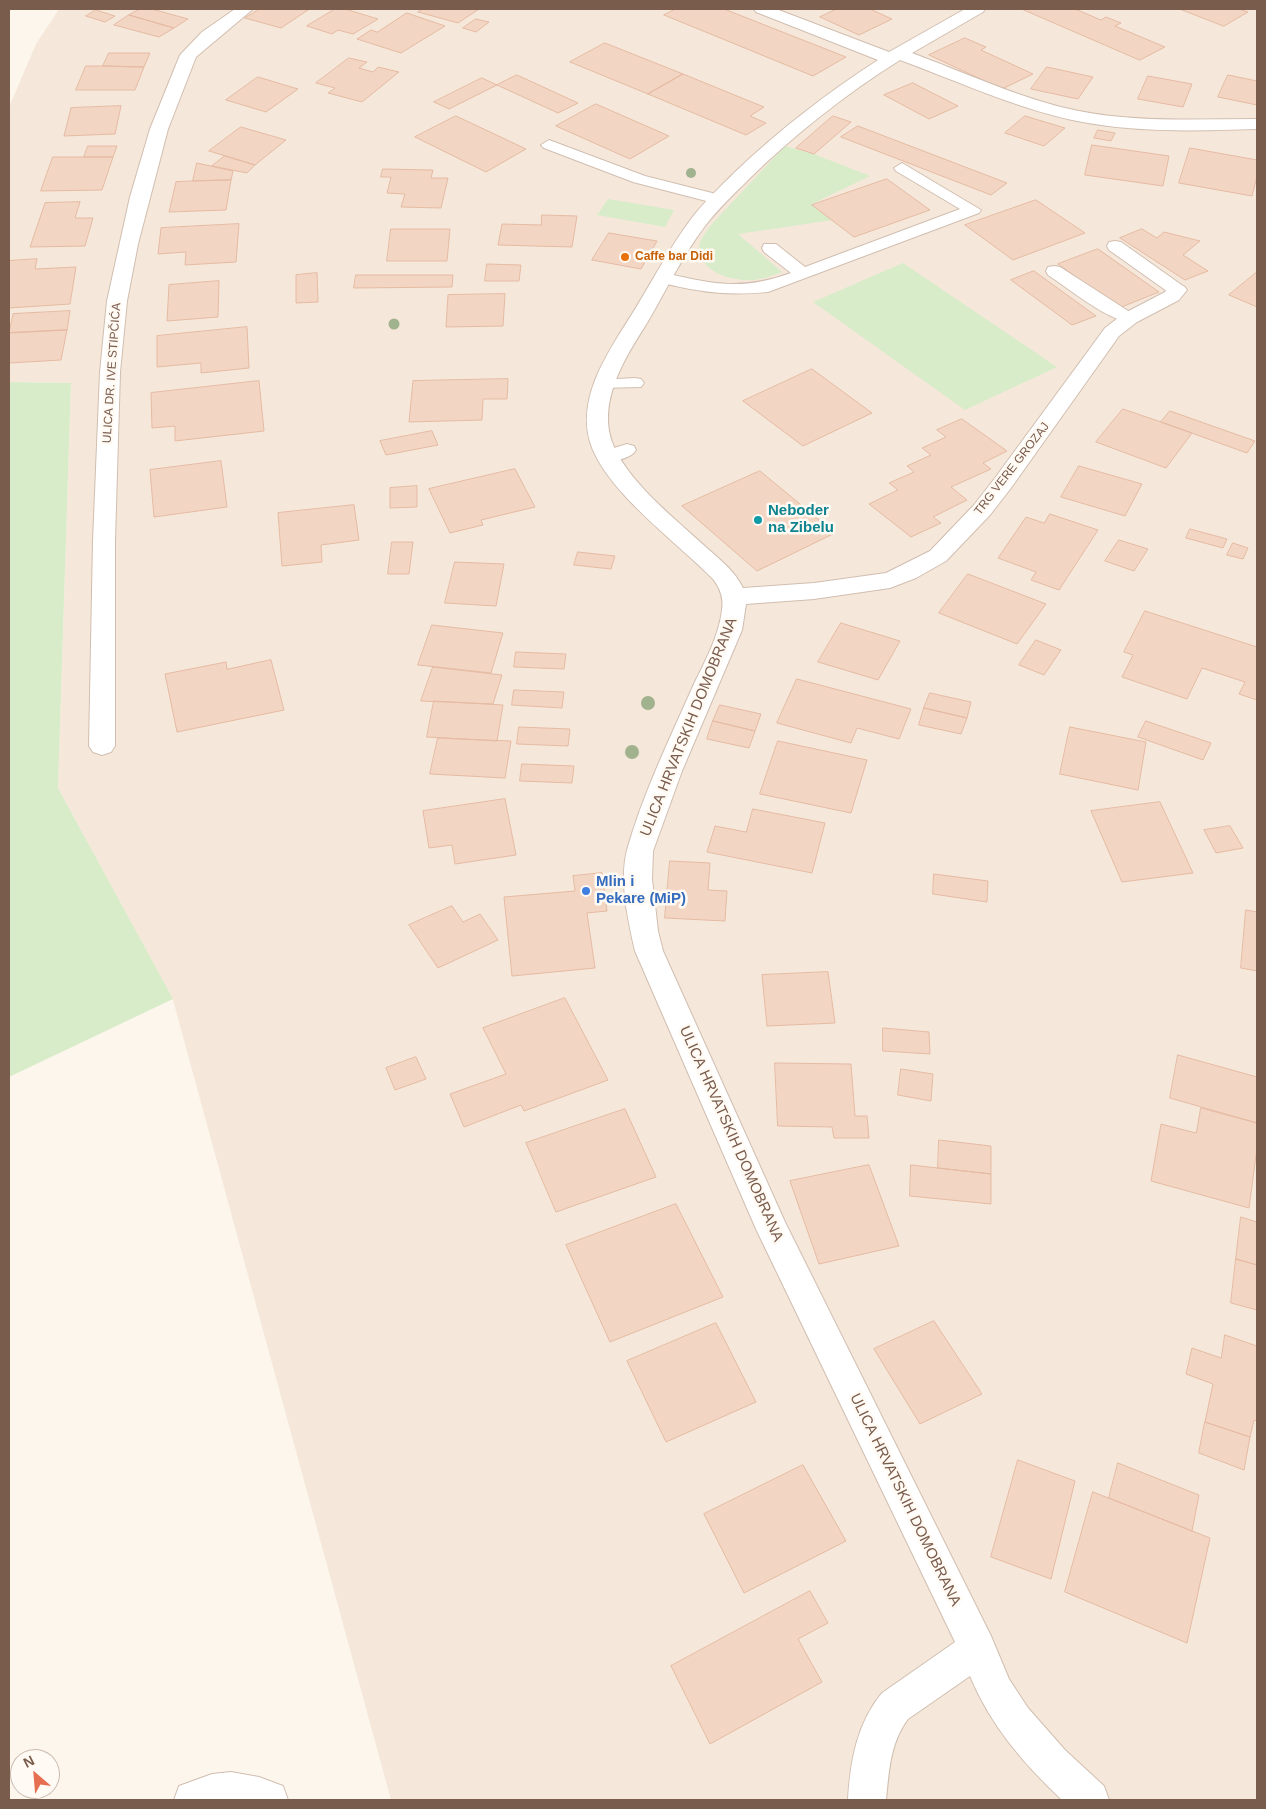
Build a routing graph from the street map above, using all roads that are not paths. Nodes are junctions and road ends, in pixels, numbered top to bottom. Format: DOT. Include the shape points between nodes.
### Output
graph roads {
  1 [pos="245,9"];
  2 [pos="762,9"];
  3 [pos="977,9"];
  4 [pos="893,56"];
  5 [pos="1257,124"];
  6 [pos="549,145"];
  7 [pos="902,168"];
  8 [pos="718,199"];
  9 [pos="1114,246"];
  10 [pos="770,248"];
  11 [pos="1054,271"];
  12 [pos="803,274"];
  13 [pos="664,278"];
  14 [pos="1177,290"];
  15 [pos="1130,318"];
  16 [pos="604,384"];
  17 [pos="635,384"];
  18 [pos="627,450"];
  19 [pos="608,456"];
  20 [pos="734,597"];
  21 [pos="102,746"];
  22 [pos="978,1648"];
  23 [pos="192,1800"];
  24 [pos="269,1800"];
  25 [pos="867,1800"];
  26 [pos="1090,1800"];
  1 -- 21 [label="street, ULICA DR. IVE STIPČIĆA" via="194,48 184,64 138,197 126,254 117,301 110,372"];
  2 -- 4 [label="street"];
  3 -- 4 [label="street, ULICA HRVATSKIH DOMOBRANA"];
  4 -- 5 [label="street" via="1073,115 1166,126"];
  4 -- 8 [label="street, ULICA HRVATSKIH DOMOBRANA" via="798,125"];
  6 -- 8 [label="lane" via="639,179"];
  7 -- 12 [label="lane" via="973,210"];
  8 -- 13 [label="street, ULICA HRVATSKIH DOMOBRANA" via="687,239"];
  9 -- 14 [label="lane, TRG VERE GROZAJ"];
  10 -- 12 [label="lane"];
  11 -- 15 [label="lane"];
  12 -- 13 [label="lane" via="768,287 747,290 710,288"];
  13 -- 16 [label="street, ULICA HRVATSKIH DOMOBRANA"];
  14 -- 15 [label="street, TRG VERE GROZAJ" via="1172,296"];
  15 -- 20 [label="street, TRG VERE GROZAJ" via="1103,343 1004,483 938,556 890,580 814,591"];
  16 -- 17 [label="lane"];
  16 -- 19 [label="street, ULICA HRVATSKIH DOMOBRANA" via="598,428"];
  18 -- 19 [label="lane"];
  19 -- 20 [label="street, ULICA HRVATSKIH DOMOBRANA" via="643,499 722,574"];
  20 -- 22 [label="street, ULICA HRVATSKIH DOMOBRANA" via="730,630 669,771 640,851 638,879 644,931 772,1229"];
  22 -- 25 [label="street" via="884,1717 876,1736"];
  22 -- 26 [label="street, ULICA HRVATSKIH DOMOBRANA" via="996,1692 1012,1717 1058,1771"];
  23 -- 24 [label="street" via="223,1790 249,1792"];
}
